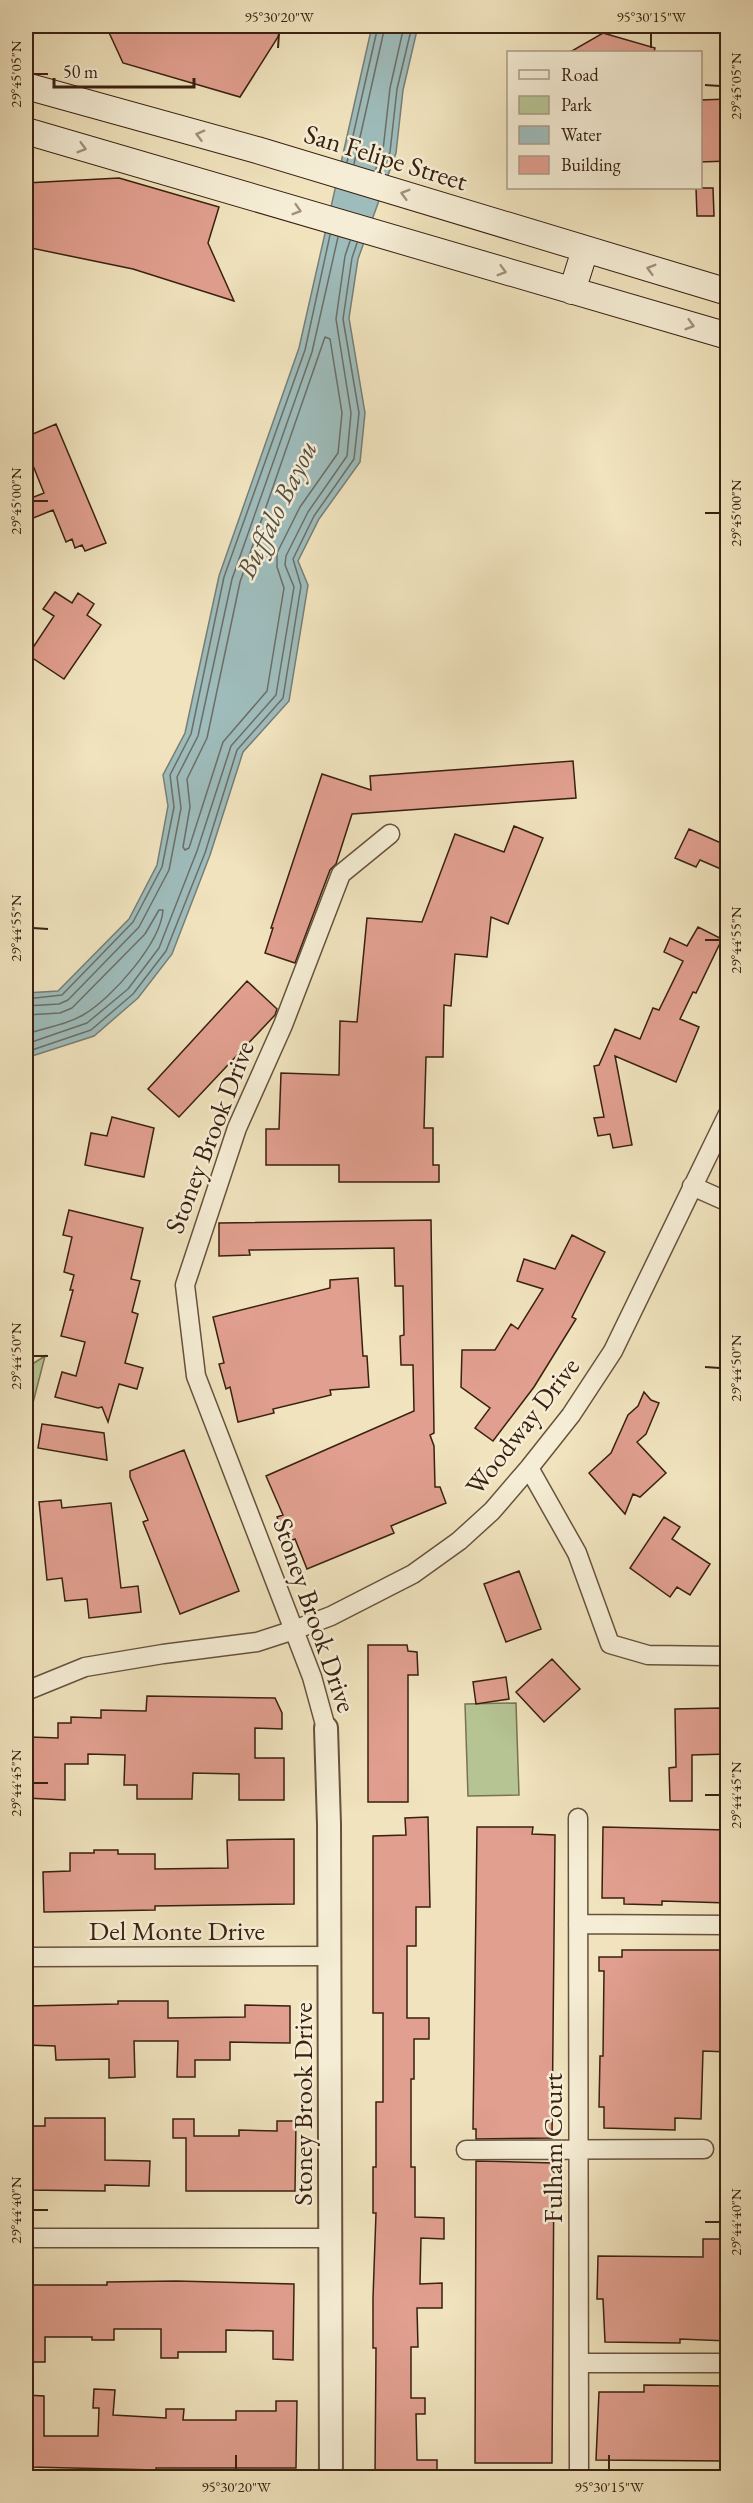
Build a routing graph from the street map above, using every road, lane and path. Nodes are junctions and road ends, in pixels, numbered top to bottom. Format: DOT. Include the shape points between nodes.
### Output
graph roads {
  1 [pos="26,86"];
  2 [pos="26,131"];
  3 [pos="585,250"];
  4 [pos="572,291"];
  5 [pos="728,292"];
  6 [pos="728,336"];
  7 [pos="390,834"];
  8 [pos="728,1114"];
  9 [pos="693,1186"];
  10 [pos="728,1202"];
  11 [pos="530,1468"];
  12 [pos="294,1630"];
  13 [pos="728,1656"];
  14 [pos="26,1691"];
  15 [pos="326,1728"];
  16 [pos="578,1818"];
  17 [pos="578,1924"];
  18 [pos="728,1925"];
  19 [pos="330,1956"];
  20 [pos="26,1957"];
  21 [pos="579,2149"];
  22 [pos="704,2149"];
  23 [pos="466,2150"];
  24 [pos="26,2238"];
  25 [pos="330,2238"];
  26 [pos="579,2363"];
  27 [pos="728,2363"];
  28 [pos="579,2477"];
  29 [pos="331,2478"];
  3 -- 1 [label="main road, San Felipe Street, one-way" via="257,150"];
  2 -- 4 [label="main road, one-way"];
  3 -- 4 [label="main road"];
  5 -- 3 [label="main road, San Felipe Street, one-way"];
  4 -- 6 [label="main road, one-way"];
  7 -- 12 [label="street, Stoney Brook Drive" via="341,874 283,1025 237,1128 185,1284 196,1376"];
  8 -- 9 [label="street, Woodway Drive"];
  9 -- 10 [label="street"];
  9 -- 11 [label="street, Woodway Drive" via="613,1351"];
  11 -- 12 [label="street, Woodway Drive" via="459,1541 413,1574 331,1616"];
  11 -- 13 [label="street" via="577,1552 610,1644 648,1655"];
  12 -- 14 [label="street, Woodway Drive" via="256,1642 85,1667"];
  12 -- 15 [label="street, Stoney Brook Drive"];
  15 -- 19 [label="street, Stoney Brook Drive"];
  16 -- 17 [label="street, Fulham Court"];
  17 -- 18 [label="street"];
  17 -- 21 [label="street, Fulham Court"];
  19 -- 20 [label="street, Del Monte Drive"];
  19 -- 25 [label="street, Stoney Brook Drive"];
  21 -- 22 [label="street"];
  21 -- 23 [label="street"];
  21 -- 26 [label="street, Fulham Court"];
  24 -- 25 [label="street"];
  25 -- 29 [label="street, Stoney Brook Drive"];
  26 -- 27 [label="street"];
  26 -- 28 [label="street, Fulham Court"];
}
